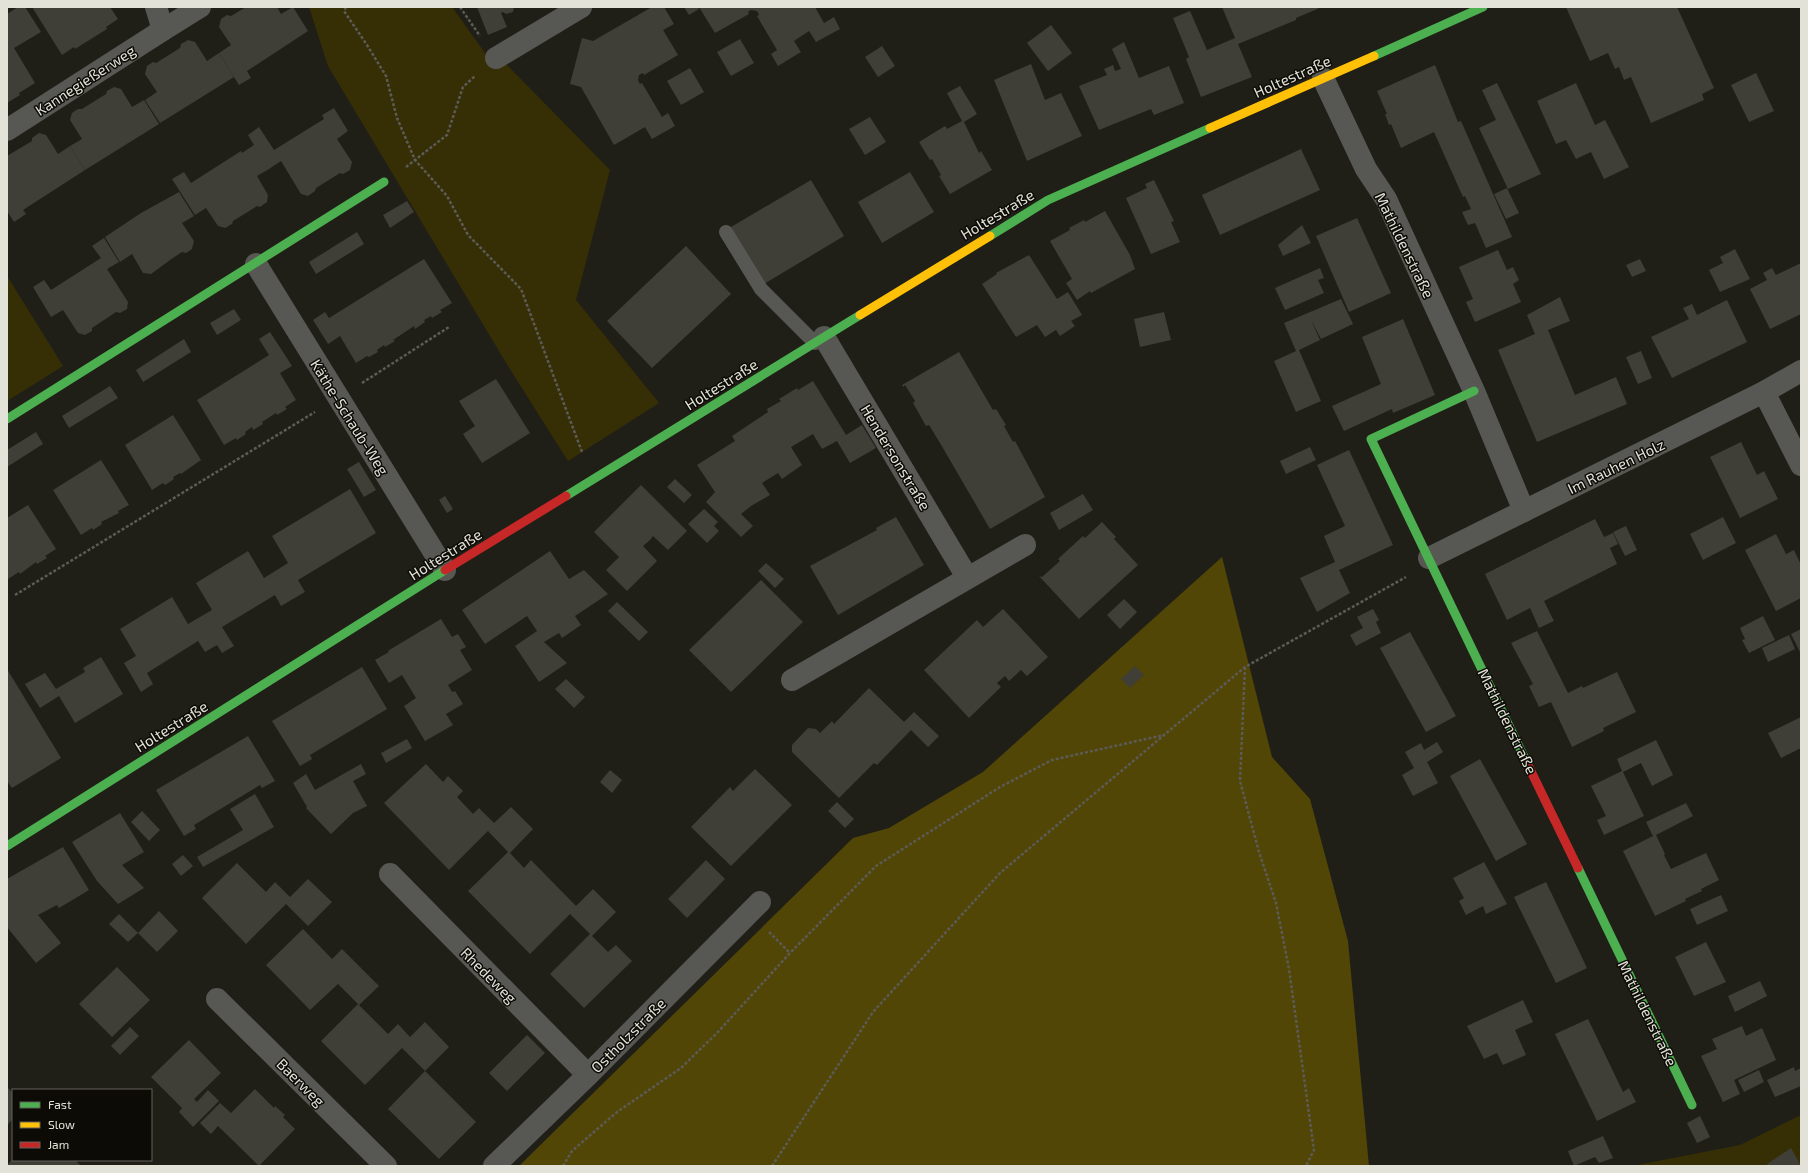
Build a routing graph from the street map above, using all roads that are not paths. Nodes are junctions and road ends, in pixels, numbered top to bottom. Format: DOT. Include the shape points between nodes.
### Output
graph roads {
  1 [pos="156,7"];
  2 [pos="200,7"];
  3 [pos="581,7"];
  4 [pos="1483,7"];
  5 [pos="163,30"];
  6 [pos="496,58"];
  7 [pos="1323,78"];
  8 [pos="7,130"];
  9 [pos="384,182"];
  10 [pos="726,232"];
  11 [pos="256,264"];
  12 [pos="819,340"];
  13 [pos="1801,371"];
  14 [pos="1474,391"];
  15 [pos="1764,392"];
  16 [pos="7,419"];
  17 [pos="1801,464"];
  18 [pos="1524,511"];
  19 [pos="1025,545"];
  20 [pos="1430,560"];
  21 [pos="445,570"];
  22 [pos="967,577"];
  23 [pos="792,680"];
  24 [pos="7,846"];
  25 [pos="390,874"];
  26 [pos="760,902"];
  27 [pos="217,999"];
  28 [pos="588,1075"];
  29 [pos="1692,1106"];
  30 [pos="386,1166"];
  31 [pos="494,1166"];
  1 -- 5 [label="street"];
  2 -- 5 [label="street, Kannegießerweg"];
  3 -- 6 [label="street"];
  4 -- 7 [label="street, Holtestraße"];
  5 -- 8 [label="street, Kannegießerweg"];
  7 -- 12 [label="street, Holtestraße" via="1048,200"];
  7 -- 14 [label="street, Mathildenstraße" via="1366,169 1386,200"];
  9 -- 11 [label="street"];
  10 -- 12 [label="lane" via="761,289"];
  11 -- 16 [label="street"];
  11 -- 21 [label="street, Käthe-Schaub-Weg"];
  12 -- 21 [label="street, Holtestraße"];
  12 -- 22 [label="street, Hendersonstraße"];
  13 -- 15 [label="street, Im Rauhen Holz"];
  14 -- 18 [label="street, Mathildenstraße"];
  14 -- 20 [label="street, Mathildenstraße" via="1371,439"];
  15 -- 17 [label="street"];
  15 -- 18 [label="street, Im Rauhen Holz"];
  18 -- 20 [label="street, Im Rauhen Holz"];
  19 -- 22 [label="street"];
  20 -- 29 [label="street, Mathildenstraße"];
  21 -- 24 [label="street, Holtestraße"];
  22 -- 23 [label="street"];
  25 -- 28 [label="street, Rhedeweg"];
  26 -- 28 [label="street, Ostholzstraße"];
  27 -- 30 [label="street, Baerweg"];
  28 -- 31 [label="street, Ostholzstraße"];
}
